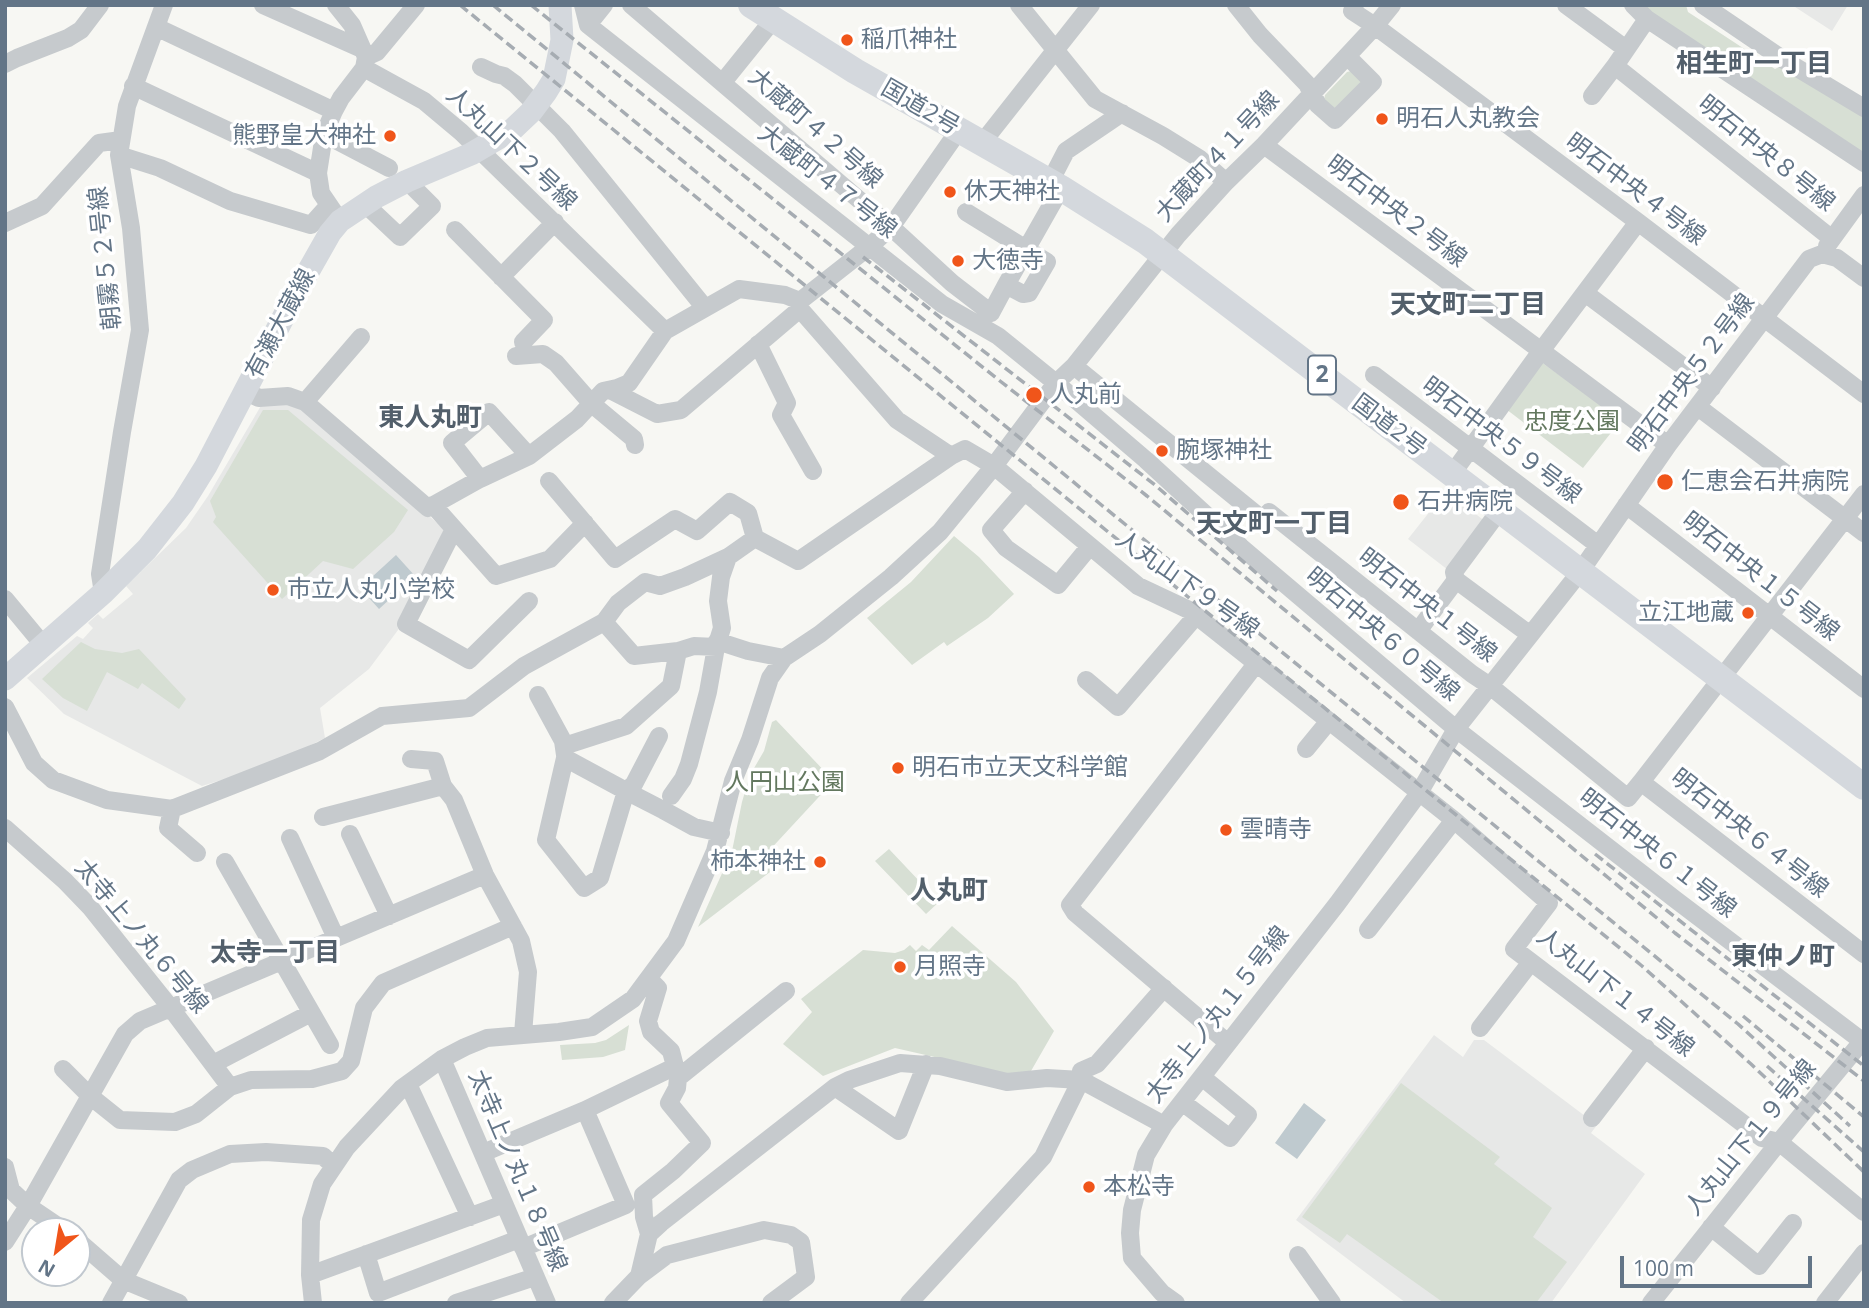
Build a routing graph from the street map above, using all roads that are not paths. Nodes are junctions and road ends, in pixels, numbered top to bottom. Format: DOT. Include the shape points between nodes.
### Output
graph roads {
  1 [pos="100,5"];
  2 [pos="164,5"];
  3 [pos="262,5"];
  4 [pos="336,5"];
  5 [pos="416,5"];
  6 [pos="560,5"];
  7 [pos="583,5"];
  8 [pos="604,5"];
  9 [pos="631,5"];
  10 [pos="1019,5"];
  11 [pos="1091,5"];
  12 [pos="1236,5"];
  13 [pos="1355,5"];
  14 [pos="1392,5"];
  15 [pos="1566,5"];
  16 [pos="1633,5"];
  17 [pos="1703,5"];
  18 [pos="762,12"];
  19 [pos="1647,19"];
  20 [pos="587,25"];
  21 [pos="156,26"];
  22 [pos="1375,26"];
  23 [pos="1056,49"];
  24 [pos="1626,49"];
  25 [pos="1347,56"];
  26 [pos="364,58"];
  27 [pos="5,64"];
  28 [pos="1615,66"];
  29 [pos="481,67"];
  30 [pos="723,82"];
  31 [pos="133,86"];
  32 [pos="1311,94"];
  33 [pos="1592,96"];
  34 [pos="1864,108"];
  35 [pos="334,111"];
  36 [pos="1122,114"];
  37 [pos="324,134"];
  38 [pos="971,136"];
  39 [pos="1264,145"];
  40 [pos="120,147"];
  41 [pos="1864,163"];
  42 [pos="389,167"];
  43 [pos="318,173"];
  44 [pos="407,181"];
  45 [pos="1226,182"];
  46 [pos="1056,185"];
  47 [pos="1864,195"];
  48 [pos="365,204"];
  49 [pos="966,212"];
  50 [pos="334,213"];
  51 [pos="555,222"];
  52 [pos="1638,222"];
  53 [pos="5,223"];
  54 [pos="891,227"];
  55 [pos="455,230"];
  56 [pos="870,246"];
  57 [pos="1826,246"];
  58 [pos="1026,250"];
  59 [pos="1161,255"];
  60 [pos="502,277"];
  61 [pos="1864,278"];
  62 [pos="1006,285"];
  63 [pos="1585,293"];
  64 [pos="800,305"];
  65 [pos="705,308"];
  66 [pos="1764,319"];
  67 [pos="665,331"];
  68 [pos="360,337"];
  69 [pos="758,344"];
  70 [pos="1541,351"];
  71 [pos="1074,366"];
  72 [pos="1374,376"];
  73 [pos="1056,383"];
  74 [pos="1712,388"];
  75 [pos="610,390"];
  76 [pos="246,392"];
  77 [pos="1864,394"];
  78 [pos="305,402"];
  79 [pos="592,404"];
  80 [pos="1698,407"];
  81 [pos="635,445"];
  82 [pos="1668,445"];
  83 [pos="1470,448"];
  84 [pos="529,456"];
  85 [pos="951,456"];
  86 [pos="994,466"];
  87 [pos="813,471"];
  88 [pos="1452,474"];
  89 [pos="480,479"];
  90 [pos="549,481"];
  91 [pos="1025,491"];
  92 [pos="1864,494"];
  93 [pos="433,505"];
  94 [pos="1626,505"];
  95 [pos="1500,510"];
  96 [pos="1845,519"];
  97 [pos="585,523"];
  98 [pos="454,529"];
  99 [pos="1864,533"];
  100 [pos="755,538"];
  101 [pos="1598,545"];
  102 [pos="1090,546"];
  103 [pos="728,557"];
  104 [pos="1580,572"];
  105 [pos="1456,580"];
  106 [pos="103,593"];
  107 [pos="5,599"];
  108 [pos="529,601"];
  109 [pos="1769,615"];
  110 [pos="1196,616"];
  111 [pos="604,622"];
  112 [pos="1418,631"];
  113 [pos="1529,634"];
  114 [pos="717,644"];
  115 [pos="44,646"];
  116 [pos="678,650"];
  117 [pos="784,658"];
  118 [pos="1256,664"];
  119 [pos="5,679"];
  120 [pos="1722,679"];
  121 [pos="1086,680"];
  122 [pos="1489,686"];
  123 [pos="1864,689"];
  124 [pos="538,695"];
  125 [pos="5,707"];
  126 [pos="1329,721"];
  127 [pos="1456,729"];
  128 [pos="659,736"];
  129 [pos="1306,749"];
  130 [pos="564,752"];
  131 [pos="411,759"];
  132 [pos="1641,782"];
  133 [pos="443,786"];
  134 [pos="1864,787"];
  135 [pos="626,791"];
  136 [pos="1419,793"];
  137 [pos="671,796"];
  138 [pos="172,808"];
  139 [pos="323,817"];
  140 [pos="1454,820"];
  141 [pos="5,828"];
  142 [pos="721,833"];
  143 [pos="350,834"];
  144 [pos="290,838"];
  145 [pos="197,853"];
  146 [pos="225,862"];
  147 [pos="485,874"];
  148 [pos="389,916"];
  149 [pos="513,926"];
  150 [pos="1368,930"];
  151 [pos="336,938"];
  152 [pos="1864,954"];
  153 [pos="281,960"];
  154 [pos="1531,962"];
  155 [pos="649,979"];
  156 [pos="1164,988"];
  157 [pos="786,991"];
  158 [pos="170,1007"];
  159 [pos="311,1013"];
  160 [pos="1480,1028"];
  161 [pos="523,1034"];
  162 [pos="1863,1040"];
  163 [pos="1228,1043"];
  164 [pos="330,1045"];
  165 [pos="1646,1048"];
  166 [pos="442,1059"];
  167 [pos="213,1064"];
  168 [pos="926,1064"];
  169 [pos="63,1069"];
  170 [pos="676,1072"];
  171 [pos="1081,1076"];
  172 [pos="1202,1077"];
  173 [pos="408,1084"];
  174 [pos="230,1087"];
  175 [pos="835,1087"];
  176 [pos="90,1096"];
  177 [pos="1182,1102"];
  178 [pos="585,1110"];
  179 [pos="1592,1118"];
  180 [pos="1164,1125"];
  181 [pos="1779,1142"];
  182 [pos="482,1153"];
  183 [pos="334,1166"];
  184 [pos="5,1167"];
  185 [pos="504,1204"];
  186 [pos="28,1206"];
  187 [pos="1864,1212"];
  188 [pos="44,1217"];
  189 [pos="470,1217"];
  190 [pos="1793,1223"];
  191 [pos="1710,1227"];
  192 [pos="649,1234"];
  193 [pos="5,1242"];
  194 [pos="521,1243"];
  195 [pos="91,1252"];
  196 [pos="1864,1253"];
  197 [pos="366,1254"];
  198 [pos="1298,1255"];
  199 [pos="310,1275"];
  200 [pos="535,1276"];
  201 [pos="639,1276"];
  202 [pos="122,1280"];
  203 [pos="1165,1299"];
  204 [pos="111,1303"];
  205 [pos="180,1303"];
  206 [pos="313,1303"];
  207 [pos="456,1303"];
  208 [pos="547,1303"];
  209 [pos="613,1303"];
  210 [pos="771,1303"];
  211 [pos="909,1303"];
  212 [pos="1332,1303"];
  213 [pos="1651,1303"];
  214 [pos="1825,1303"];
  1 -- 27 [label="street" via="81,30"];
  2 -- 21 [label="street, 朝霧５２号線"];
  3 -- 26 [label="street, 人丸山下２号線"];
  4 -- 26 [label="street" via="352,25"];
  5 -- 26 [label="street" via="377,52"];
  6 -- 44 [label="main road, 有瀬大蔵線" via="562,40 554,79 531,112 512,130 471,155"];
  7 -- 20 [label="street"];
  8 -- 20 [label="street"];
  9 -- 30 [label="street, 大蔵町４２号線"];
  10 -- 23 [label="street"];
  11 -- 23 [label="street"];
  12 -- 32 [label="street"];
  13 -- 22 [label="street, 明石中央４号線" via="1352,11"];
  14 -- 22 [label="street, 大蔵町４１号線"];
  15 -- 24 [label="street"];
  16 -- 19 [label="street"];
  17 -- 34 [label="street"];
  18 -- 30 [label="street"];
  18 -- 38 [label="highway, 国道2号 / 2"];
  19 -- 24 [label="street"];
  19 -- 41 [label="street"];
  20 -- 56 [label="street, 大蔵町４７号線"];
  21 -- 31 [label="street, 朝霧５２号線"];
  21 -- 35 [label="street"];
  22 -- 25 [label="street, 大蔵町４１号線"];
  22 -- 52 [label="street, 明石中央４号線"];
  23 -- 36 [label="street" via="1096,99"];
  23 -- 38 [label="street"];
  24 -- 28 [label="street"];
  25 -- 32 [label="street, 大蔵町４１号線"];
  25 -- 32 [label="street, 大蔵町４１号線" via="1373,82 1335,120"];
  26 -- 35 [label="street"];
  26 -- 51 [label="street, 人丸山下２号線" via="461,132"];
  28 -- 33 [label="street"];
  28 -- 57 [label="street, 明石中央８号線"];
  29 -- 65 [label="street" via="515,84 562,131"];
  30 -- 54 [label="street, 大蔵町４２号線"];
  31 -- 40 [label="street, 朝霧５２号線"];
  31 -- 43 [label="street"];
  32 -- 39 [label="street, 大蔵町４１号線"];
  35 -- 37 [label="street"];
  36 -- 45 [label="street" via="1199,159"];
  36 -- 46 [label="street" via="1066,152"];
  37 -- 42 [label="street"];
  37 -- 43 [label="street"];
  38 -- 46 [label="highway, 国道2号 / 2"];
  38 -- 54 [label="street"];
  39 -- 45 [label="street, 大蔵町４１号線"];
  39 -- 70 [label="street, 明石中央２号線"];
  40 -- 50 [label="street" via="230,201 311,225"];
  40 -- 53 [label="street" via="99,143 42,206"];
  40 -- 106 [label="street, 朝霧５２号線" via="140,330 100,574"];
  43 -- 50 [label="street" via="321,193"];
  44 -- 48 [label="main road, 有瀬大蔵線"];
  44 -- 48 [label="street" via="432,206 400,237"];
  45 -- 59 [label="street, 大蔵町４１号線"];
  46 -- 58 [label="street"];
  46 -- 59 [label="highway, 国道2号 / 2"];
  47 -- 57 [label="street, 明石中央５２号線"];
  48 -- 50 [label="main road, 有瀬大蔵線"];
  49 -- 58 [label="street"];
  50 -- 76 [label="main road, 有瀬大蔵線" via="330,233"];
  51 -- 60 [label="street"];
  51 -- 67 [label="street, 人丸山下２号線"];
  52 -- 63 [label="street"];
  52 -- 66 [label="street, 明石中央４号線"];
  54 -- 56 [label="street"];
  54 -- 62 [label="street, 大蔵町４２号線" via="991,313"];
  55 -- 60 [label="street"];
  56 -- 64 [label="street"];
  56 -- 73 [label="street, 大蔵町４７号線"];
  57 -- 61 [label="street"];
  57 -- 66 [label="street, 明石中央５２号線" via="1809,258"];
  58 -- 62 [label="street"];
  58 -- 62 [label="street" via="1047,262 1029,293"];
  59 -- 71 [label="street, 大蔵町４１号線"];
  59 -- 88 [label="highway, 国道2号 / 2"];
  60 -- 79 [label="street" via="544,320 519,349 543,354 556,363"];
  63 -- 70 [label="street"];
  63 -- 74 [label="street"];
  64 -- 65 [label="street" via="785,295 739,289"];
  64 -- 69 [label="street"];
  64 -- 85 [label="street" via="897,420"];
  65 -- 67 [label="street"];
  66 -- 74 [label="street, 明石中央５２号線"];
  66 -- 77 [label="street, 明石中央４号線"];
  67 -- 75 [label="street" via="629,383"];
  68 -- 78 [label="street"];
  69 -- 75 [label="street" via="681,410 657,414"];
  69 -- 87 [label="street" via="787,404 780,415"];
  70 -- 82 [label="street, 明石中央２号線"];
  70 -- 83 [label="street"];
  71 -- 73 [label="street, 大蔵町４１号線"];
  71 -- 112 [label="street, 明石中央１号線"];
  72 -- 83 [label="street, 明石中央５９号線"];
  73 -- 86 [label="street, 大蔵町４１号線"];
  73 -- 127 [label="street, 明石中央６０号線"];
  74 -- 80 [label="street, 明石中央５２号線"];
  75 -- 79 [label="street" via="603,391"];
  76 -- 78 [label="street" via="260,398 288,396"];
  76 -- 106 [label="main road, 有瀬大蔵線" via="184,503"];
  78 -- 93 [label="street" via="428,508"];
  79 -- 81 [label="street" via="634,439"];
  79 -- 84 [label="street"];
  80 -- 82 [label="street, 明石中央５２号線"];
  80 -- 96 [label="street"];
  82 -- 94 [label="street, 明石中央５２号線"];
  83 -- 88 [label="street"];
  83 -- 101 [label="street, 明石中央５９号線"];
  84 -- 89 [label="street"];
  84 -- 89 [label="street" via="489,412 452,443"];
  85 -- 86 [label="street, 人丸山下９号線" via="965,449"];
  85 -- 100 [label="street" via="798,561"];
  86 -- 91 [label="street, 人丸山下９号線"];
  86 -- 117 [label="street, 大蔵町４１号線" via="940,532 907,563"];
  88 -- 95 [label="highway, 国道2号 / 2"];
  89 -- 93 [label="street"];
  90 -- 97 [label="street"];
  91 -- 102 [label="street, 人丸山下９号線"];
  91 -- 102 [label="street" via="990,530 1006,548 1058,585"];
  92 -- 96 [label="street, 明石中央６４号線"];
  93 -- 98 [label="street"];
  94 -- 101 [label="street, 明石中央５２号線"];
  94 -- 109 [label="street, 明石中央１５号線"];
  95 -- 104 [label="highway, 国道2号 / 2"];
  95 -- 105 [label="street" via="1454,572"];
  96 -- 99 [label="street"];
  96 -- 109 [label="street, 明石中央６４号線"];
  97 -- 98 [label="street" via="550,559 496,576"];
  97 -- 100 [label="street" via="615,559 676,519 697,531 730,502 748,513"];
  98 -- 108 [label="street" via="407,624 469,660"];
  100 -- 103 [label="street"];
  101 -- 104 [label="street, 明石中央５２号線"];
  102 -- 110 [label="street, 人丸山下９号線" via="1138,586"];
  103 -- 111 [label="street" via="660,586 645,582 618,603"];
  103 -- 114 [label="street" via="718,601 722,628"];
  104 -- 113 [label="street, 太寺上ノ丸１５号線"];
  104 -- 120 [label="highway, 国道2号 / 2"];
  105 -- 112 [label="street"];
  105 -- 113 [label="street"];
  106 -- 115 [label="main road, 有瀬大蔵線"];
  107 -- 115 [label="street"];
  109 -- 120 [label="street, 明石中央６４号線"];
  109 -- 123 [label="street, 明石中央１５号線"];
  110 -- 118 [label="street, 人丸山下９号線"];
  110 -- 121 [label="street" via="1118,707"];
  111 -- 116 [label="street" via="634,656"];
  111 -- 138 [label="street" via="524,666 469,708 382,716 320,751"];
  112 -- 122 [label="street, 明石中央１号線"];
  113 -- 122 [label="street, 太寺上ノ丸１５号線"];
  114 -- 116 [label="street"];
  114 -- 117 [label="street"];
  114 -- 137 [label="street" via="689,764"];
  115 -- 119 [label="main road, 有瀬大蔵線"];
  116 -- 130 [label="street" via="671,686 626,726"];
  117 -- 142 [label="street" via="770,678 733,780"];
  118 -- 126 [label="street, 人丸山下９号線"];
  118 -- 156 [label="street" via="1070,905"];
  120 -- 132 [label="street, 明石中央６４号線"];
  120 -- 134 [label="highway, 国道2号 / 2"];
  122 -- 127 [label="street, 太寺上ノ丸１５号線"];
  122 -- 132 [label="street, 明石中央１号線" via="1628,798"];
  124 -- 130 [label="street" via="563,741"];
  125 -- 138 [label="street" via="34,763 53,780 107,800"];
  126 -- 129 [label="street"];
  126 -- 136 [label="street, 人丸山下９号線"];
  127 -- 136 [label="street, 太寺上ノ丸１５号線"];
  127 -- 162 [label="street, 明石中央６１号線"];
  128 -- 135 [label="street"];
  130 -- 135 [label="street"];
  130 -- 135 [label="street" via="546,840 584,888 600,878"];
  131 -- 133 [label="street" via="435,761"];
  132 -- 152 [label="street, 明石中央６４号線"];
  133 -- 139 [label="street"];
  133 -- 147 [label="street" via="454,800"];
  135 -- 142 [label="street" via="694,827"];
  136 -- 140 [label="street, 人丸山下１４号線"];
  136 -- 163 [label="street, 太寺上ノ丸１５号線"];
  138 -- 145 [label="street" via="168,828"];
  140 -- 150 [label="street"];
  140 -- 154 [label="street, 人丸山下１４号線" via="1549,903 1514,949"];
  141 -- 158 [label="street, 太寺上ノ丸６号線" via="90,908"];
  142 -- 155 [label="street" via="676,941"];
  143 -- 148 [label="street"];
  144 -- 151 [label="street"];
  146 -- 153 [label="street"];
  147 -- 148 [label="street"];
  147 -- 149 [label="street"];
  148 -- 151 [label="street"];
  149 -- 161 [label="street" via="528,972"];
  149 -- 174 [label="street" via="383,983 363,1008 351,1061 342,1071 312,1079 251,1080"];
  151 -- 153 [label="street"];
  153 -- 158 [label="street"];
  153 -- 159 [label="street"];
  154 -- 160 [label="street"];
  154 -- 165 [label="street, 人丸山下１４号線"];
  155 -- 161 [label="street" via="633,999 592,1027"];
  155 -- 170 [label="street" via="658,988 648,1021 651,1032 671,1051"];
  156 -- 163 [label="street"];
  156 -- 171 [label="street"];
  157 -- 170 [label="street"];
  158 -- 167 [label="street, 太寺上ノ丸６号線"];
  158 -- 176 [label="street" via="125,1034"];
  159 -- 164 [label="street"];
  159 -- 167 [label="street"];
  161 -- 166 [label="street" via="487,1038"];
  162 -- 181 [label="street, 人丸山下１９号線"];
  163 -- 172 [label="street, 太寺上ノ丸１５号線"];
  165 -- 179 [label="street"];
  165 -- 181 [label="street, 人丸山下１４号線" via="1762,1138"];
  166 -- 173 [label="street"];
  166 -- 182 [label="street, 太寺上ノ丸１８号線"];
  167 -- 174 [label="street, 太寺上ノ丸６号線"];
  168 -- 171 [label="street, 太寺上ノ丸１５号線" via="1007,1082"];
  168 -- 175 [label="street, 太寺上ノ丸１５号線" via="900,1063"];
  168 -- 175 [label="street" via="899,1131"];
  169 -- 176 [label="street"];
  170 -- 178 [label="street"];
  170 -- 192 [label="street" via="677,1088 669,1102 702,1143 643,1195"];
  171 -- 180 [label="street, 太寺上ノ丸１５号線"];
  171 -- 211 [label="street" via="1042,1157"];
  172 -- 177 [label="street, 太寺上ノ丸１５号線"];
  172 -- 177 [label="street" via="1248,1115 1230,1138"];
  173 -- 183 [label="street"];
  173 -- 189 [label="street"];
  174 -- 176 [label="street" via="196,1114 175,1122 120,1121"];
  175 -- 192 [label="street, 太寺上ノ丸１５号線"];
  176 -- 186 [label="street"];
  177 -- 180 [label="street, 太寺上ノ丸１５号線"];
  178 -- 182 [label="street"];
  178 -- 194 [label="street" via="626,1205"];
  180 -- 203 [label="street" via="1146,1154 1130,1233 1132,1258"];
  181 -- 187 [label="street, 人丸山下１４号線"];
  181 -- 191 [label="street, 人丸山下１９号線"];
  182 -- 185 [label="street, 太寺上ノ丸１８号線"];
  183 -- 199 [label="street" via="322,1184 311,1220"];
  183 -- 202 [label="street" via="323,1156 266,1152 230,1154 192,1170 179,1180"];
  184 -- 186 [label="street" via="10,1190"];
  185 -- 189 [label="street"];
  185 -- 194 [label="street, 太寺上ノ丸１８号線"];
  186 -- 188 [label="street"];
  186 -- 193 [label="street"];
  189 -- 197 [label="street"];
  190 -- 191 [label="street" via="1759,1266"];
  191 -- 213 [label="street, 人丸山下１９号線"];
  192 -- 201 [label="street"];
  194 -- 197 [label="street" via="378,1293"];
  194 -- 200 [label="street, 太寺上ノ丸１８号線"];
  195 -- 202 [label="street"];
  196 -- 214 [label="street"];
  197 -- 199 [label="street"];
  198 -- 212 [label="street"];
  199 -- 206 [label="street"];
  200 -- 207 [label="street"];
  200 -- 208 [label="street, 太寺上ノ丸１８号線"];
  201 -- 209 [label="street"];
  201 -- 210 [label="street" via="667,1255 764,1230 791,1235 801,1242 806,1277"];
  202 -- 204 [label="street"];
  202 -- 205 [label="street"];
}
